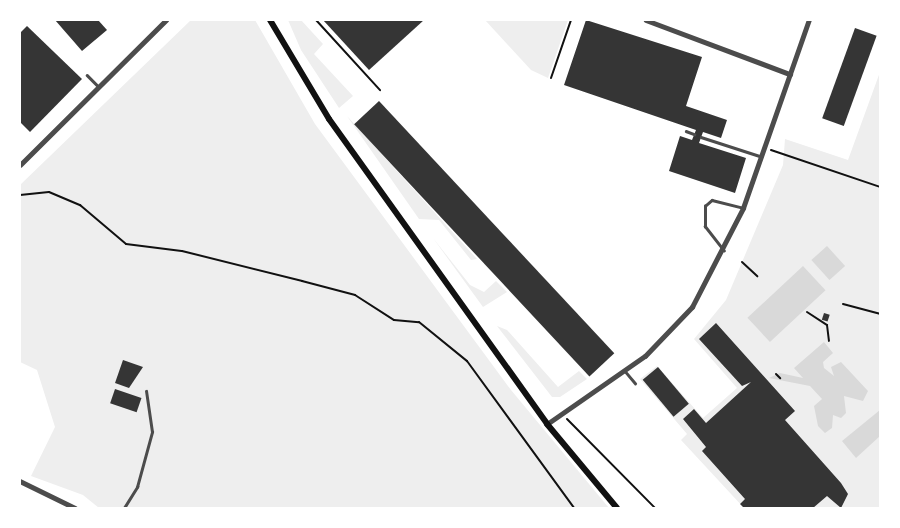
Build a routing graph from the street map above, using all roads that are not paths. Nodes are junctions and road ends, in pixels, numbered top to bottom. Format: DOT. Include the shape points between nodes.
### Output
graph roads {
  1 [pos="166,20"];
  2 [pos="270,20"];
  3 [pos="646,20"];
  4 [pos="809,20"];
  5 [pos="790,74"];
  6 [pos="87,75"];
  7 [pos="100,87"];
  8 [pos="686,131"];
  9 [pos="694,134"];
  10 [pos="701,137"];
  11 [pos="762,157"];
  12 [pos="20,165"];
  13 [pos="742,208"];
  14 [pos="724,251"];
  15 [pos="625,371"];
  16 [pos="635,383"];
  17 [pos="146,391"];
  18 [pos="547,424"];
  19 [pos="20,481"];
  20 [pos="74,508"];
  21 [pos="124,508"];
  22 [pos="617,508"];
  1 -- 7 [label="street"];
  2 -- 18 [label="main road" via="302,80"];
  3 -- 5 [label="street"];
  4 -- 5 [label="street"];
  5 -- 11 [label="street"];
  6 -- 7 [label="lane"];
  7 -- 12 [label="street"];
  8 -- 9 [label="lane"];
  10 -- 11 [label="lane"];
  11 -- 13 [label="street"];
  13 -- 14 [label="street"];
  13 -- 14 [label="lane" via="712,200 705,206 705,227"];
  14 -- 15 [label="street" via="692,308"];
  15 -- 16 [label="lane"];
  15 -- 18 [label="street"];
  17 -- 21 [label="lane" via="152,432 137,487"];
  18 -- 22 [label="main road"];
  19 -- 20 [label="street"];
}
